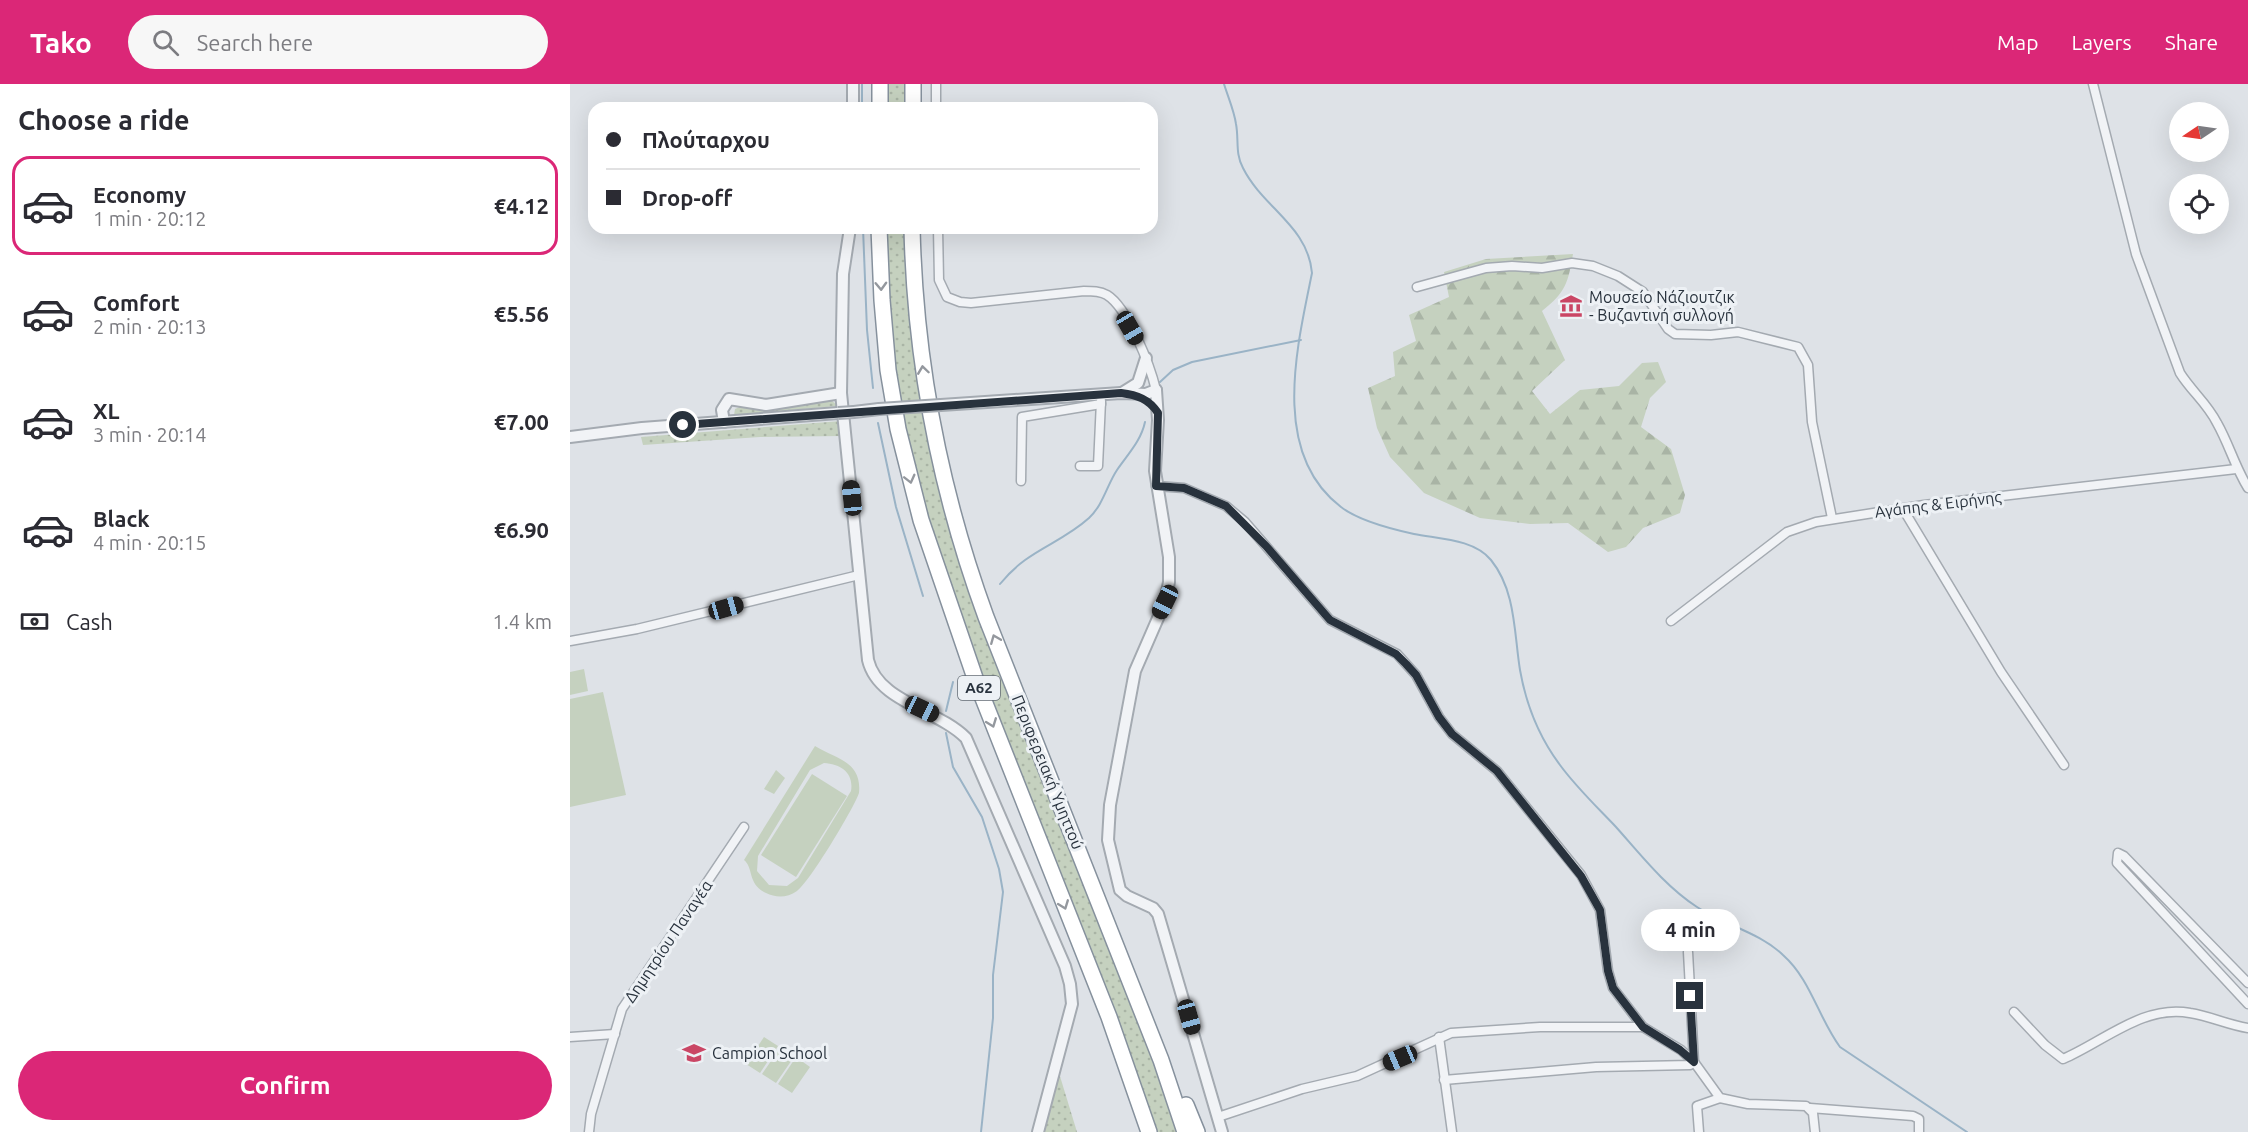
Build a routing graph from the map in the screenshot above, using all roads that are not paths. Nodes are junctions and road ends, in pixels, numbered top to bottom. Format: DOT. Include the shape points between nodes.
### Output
graph roads {
  1 [pos="853,84"];
  2 [pos="880,84"];
  3 [pos="913,84"];
  4 [pos="936,84"];
  5 [pos="2093,84"];
  6 [pos="854,102"];
  7 [pos="880,102"];
  8 [pos="913,102"];
  9 [pos="936,102"];
  10 [pos="849,234"];
  11 [pos="879,234"];
  12 [pos="912,234"];
  13 [pos="938,234"];
  14 [pos="1417,287"];
  15 [pos="1146,358"];
  16 [pos="1135,390"];
  17 [pos="1156,390"];
  18 [pos="842,393"];
  19 [pos="1101,399"];
  20 [pos="1158,413"];
  21 [pos="724,422"];
  22 [pos="570,437"];
  23 [pos="1080,465"];
  24 [pos="2236,468"];
  25 [pos="1020,481"];
  26 [pos="1156,486"];
  27 [pos="2248,488"];
  28 [pos="1903,509"];
  29 [pos="1832,518"];
  30 [pos="860,574"];
  31 [pos="1671,621"];
  32 [pos="570,641"];
  33 [pos="2064,765"];
  34 [pos="744,827"];
  35 [pos="1688,952"];
  36 [pos="2248,983"];
  37 [pos="1137,999"];
  38 [pos="2248,1004"];
  39 [pos="2014,1012"];
  40 [pos="1643,1027"];
  41 [pos="2248,1029"];
  42 [pos="615,1034"];
  43 [pos="570,1037"];
  44 [pos="1439,1037"];
  45 [pos="1694,1062"];
  46 [pos="1444,1080"];
  47 [pos="1720,1098"];
  48 [pos="1810,1108"];
  49 [pos="1218,1117"];
  50 [pos="589,1132"];
  51 [pos="1038,1132"];
  52 [pos="1149,1132"];
  53 [pos="1185,1132"];
  54 [pos="1197,1132"];
  55 [pos="1222,1132"];
  56 [pos="1452,1132"];
  57 [pos="1699,1132"];
  58 [pos="1815,1132"];
  59 [pos="1919,1132"];
  1 -- 6 [label="street"];
  2 -- 7 [label="highway"];
  3 -- 8 [label="highway"];
  4 -- 9 [label="street"];
  5 -- 24 [label="street" via="2136,254 2180,374 2202,398 2217,423"];
  10 -- 18 [label="street" via="843,274"];
  11 -- 52 [label="highway, Περιφερειακή Υμηττού / Α62, one-way" via="888,370 921,520 975,678"];
  37 -- 12 [label="highway, Περιφερειακή Υμηττού / Α62, one-way" via="986,617 954,522 922,369"];
  13 -- 15 [label="street" via="939,280 943,293 952,300 971,303 1101,292 1114,302"];
  14 -- 29 [label="street" via="1486,268 1542,268 1572,263 1593,266 1643,292 1675,334 1738,332 1798,347 1808,365 1812,422"];
  15 -- 16 [label="street"];
  15 -- 17 [label="street"];
  16 -- 17 [label="street"];
  16 -- 19 [label="street"];
  16 -- 20 [label="street"];
  17 -- 20 [label="street"];
  18 -- 21 [label="street" via="766,405 729,399 722,410"];
  18 -- 30 [label="street"];
  19 -- 21 [label="street, bridge" via="941,405"];
  19 -- 23 [label="street" via="1098,466"];
  19 -- 25 [label="street" via="1022,417"];
  20 -- 26 [label="street"];
  21 -- 22 [label="street"];
  24 -- 27 [label="street"];
  24 -- 28 [label="street, Αγάπης & Ειρήνης"];
  26 -- 40 [label="street" via="1184,488 1226,506 1330,620 1396,654 1416,675 1452,734 1497,771 1581,876 1600,910 1610,979"];
  26 -- 49 [label="street" via="1170,582 1135,671 1110,805 1108,840 1120,890 1158,914"];
  28 -- 29 [label="street, Αγάπης & Ειρήνης"];
  28 -- 33 [label="street" via="2001,672"];
  29 -- 31 [label="street, Αγάπης & Ειρήνης" via="1787,532"];
  30 -- 32 [label="street" via="637,629"];
  30 -- 51 [label="street" via="870,669 887,690 949,723 966,738 1067,973 1072,1004"];
  34 -- 42 [label="street, Δημητρίου Παναγέα" via="622,1009"];
  35 -- 45 [label="street"];
  36 -- 38 [label="street" via="2118,853 2117,863"];
  37 -- 53 [label="highway, Περιφερειακή Υμηττού / Α62"];
  37 -- 54 [label="highway"];
  39 -- 41 [label="street" via="2063,1059 2154,1014 2172,1011"];
  40 -- 44 [label="street" via="1465,1030"];
  40 -- 45 [label="street"];
  42 -- 43 [label="street"];
  42 -- 50 [label="street, Δημητρίου Παναγέα"];
  44 -- 46 [label="street"];
  44 -- 49 [label="street" via="1357,1076 1302,1089"];
  45 -- 46 [label="street"];
  45 -- 47 [label="street"];
  46 -- 56 [label="street"];
  47 -- 48 [label="street"];
  47 -- 57 [label="street" via="1697,1106"];
  48 -- 58 [label="street"];
  48 -- 59 [label="street" via="1913,1116 1920,1123"];
  49 -- 55 [label="street"];
}
